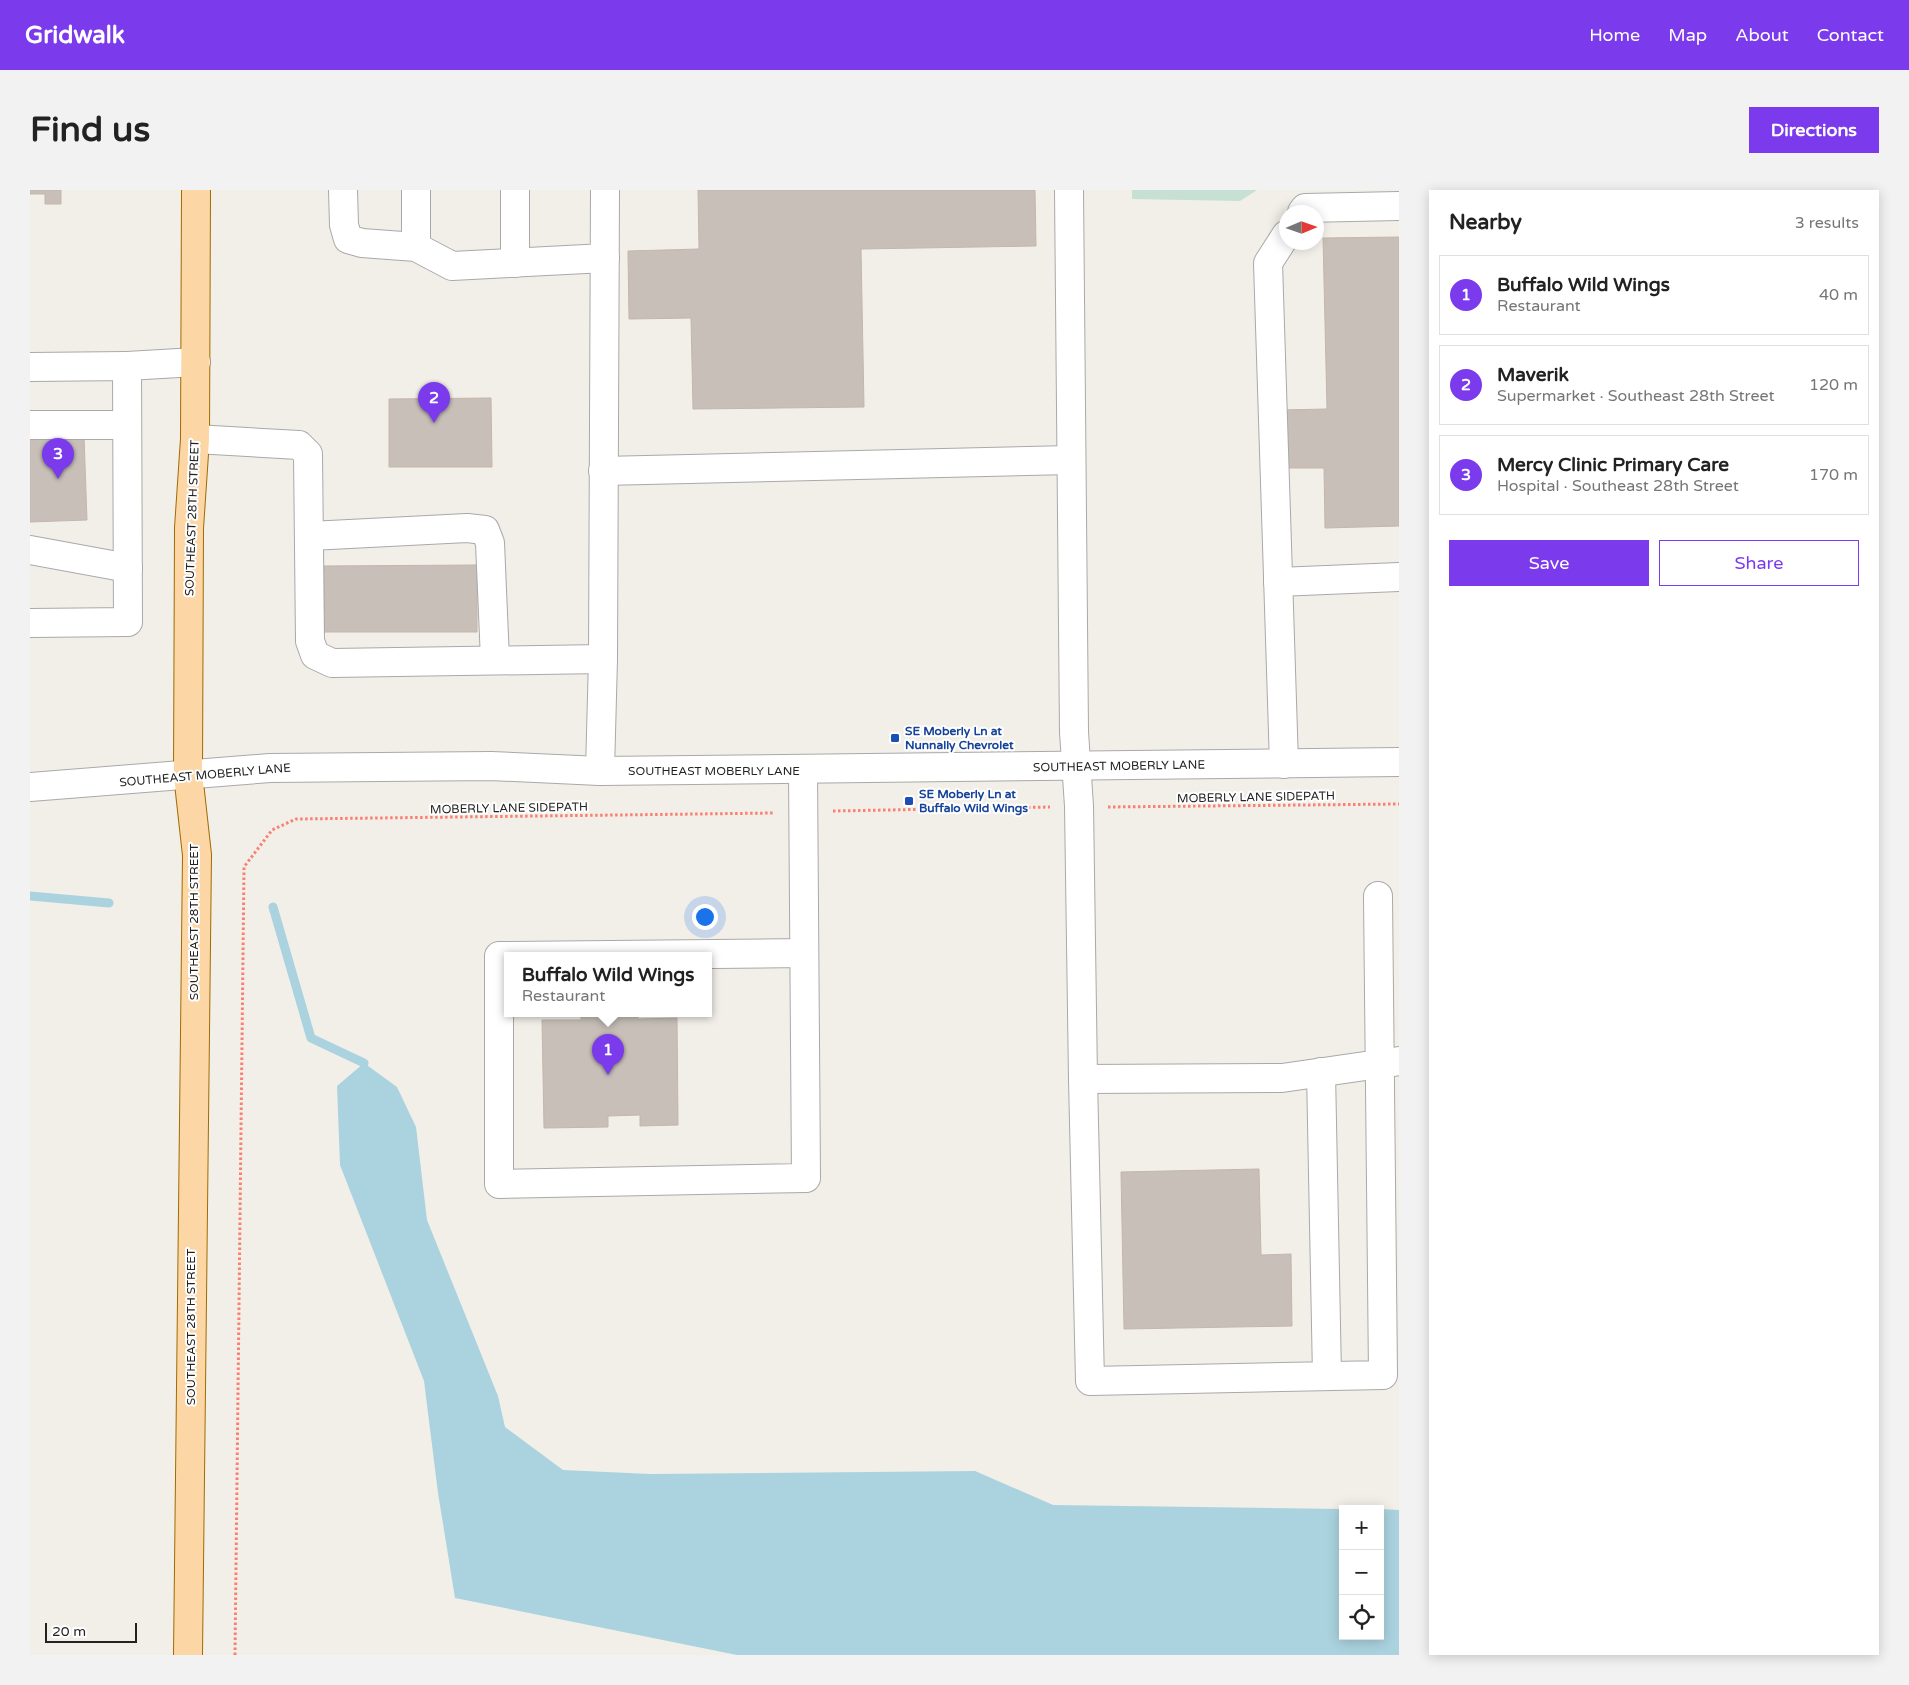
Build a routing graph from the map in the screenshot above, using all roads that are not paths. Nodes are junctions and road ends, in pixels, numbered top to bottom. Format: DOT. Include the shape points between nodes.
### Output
graph roads {
  1 [pos="196,190"];
  2 [pos="343,190"];
  3 [pos="416,190"];
  4 [pos="515,190"];
  5 [pos="605,190"];
  6 [pos="1069,190"];
  7 [pos="1399,206"];
  8 [pos="1324,208"];
  9 [pos="1279,246"];
  10 [pos="416,247"];
  11 [pos="604,258"];
  12 [pos="515,263"];
  13 [pos="196,362"];
  14 [pos="127,366"];
  15 [pos="30,367"];
  16 [pos="30,425"];
  17 [pos="127,425"];
  18 [pos="195,439"];
  19 [pos="1071,460"];
  20 [pos="603,470"];
  21 [pos="310,536"];
  22 [pos="30,550"];
  23 [pos="128,568"];
  24 [pos="1399,577"];
  25 [pos="1278,582"];
  26 [pos="30,623"];
  27 [pos="603,659"];
  28 [pos="495,660"];
  29 [pos="1399,762"];
  30 [pos="1284,764"];
  31 [pos="1075,766"];
  32 [pos="803,770"];
  33 [pos="600,772"];
  34 [pos="188,774"];
  35 [pos="30,787"];
  36 [pos="1378,896"];
  37 [pos="804,953"];
  38 [pos="712,954"];
  39 [pos="504,956"];
  40 [pos="1390,1062"];
  41 [pos="1321,1072"];
  42 [pos="1083,1080"];
  43 [pos="1327,1376"];
  44 [pos="188,1655"];
  1 -- 13 [label="main road, SOUTHEAST 28TH STREET"];
  2 -- 10 [label="street" via="344,225 348,239"];
  3 -- 10 [label="street"];
  4 -- 12 [label="street"];
  5 -- 11 [label="street"];
  6 -- 19 [label="street"];
  7 -- 8 [label="street"];
  9 -- 25 [label="street" via="1268,263"];
  10 -- 12 [label="street" via="452,266"];
  11 -- 12 [label="street"];
  11 -- 20 [label="street"];
  13 -- 14 [label="street"];
  13 -- 18 [label="main road, SOUTHEAST 28TH STREET"];
  14 -- 15 [label="street"];
  14 -- 17 [label="street"];
  16 -- 17 [label="street"];
  17 -- 23 [label="street"];
  18 -- 21 [label="street" via="299,445 308,454"];
  18 -- 34 [label="main road, SOUTHEAST 28TH STREET" via="189,528"];
  19 -- 20 [label="street"];
  19 -- 31 [label="street"];
  20 -- 27 [label="street"];
  21 -- 28 [label="street" via="310,641 315,655 332,663"];
  21 -- 28 [label="street" via="467,528 485,530 490,544"];
  22 -- 23 [label="street"];
  23 -- 26 [label="street" via="128,622"];
  24 -- 25 [label="street"];
  25 -- 30 [label="street"];
  27 -- 28 [label="street"];
  27 -- 33 [label="street"];
  29 -- 30 [label="street, SOUTHEAST MOBERLY LANE"];
  30 -- 31 [label="street, SOUTHEAST MOBERLY LANE"];
  31 -- 32 [label="street, SOUTHEAST MOBERLY LANE"];
  31 -- 42 [label="street" via="1079,806"];
  32 -- 33 [label="street, SOUTHEAST MOBERLY LANE"];
  32 -- 37 [label="street"];
  33 -- 34 [label="street, SOUTHEAST MOBERLY LANE" via="482,766 270,768"];
  34 -- 35 [label="street, SOUTHEAST MOBERLY LANE"];
  34 -- 44 [label="main road, SOUTHEAST 28TH STREET" via="197,855"];
  36 -- 40 [label="street"];
  37 -- 38 [label="street"];
  37 -- 39 [label="street" via="806,1178 499,1184 499,956"];
  40 -- 41 [label="street"];
  40 -- 43 [label="street" via="1383,1375"];
  41 -- 42 [label="street" via="1282,1078"];
  41 -- 43 [label="street"];
  42 -- 43 [label="street" via="1090,1381"];
}
